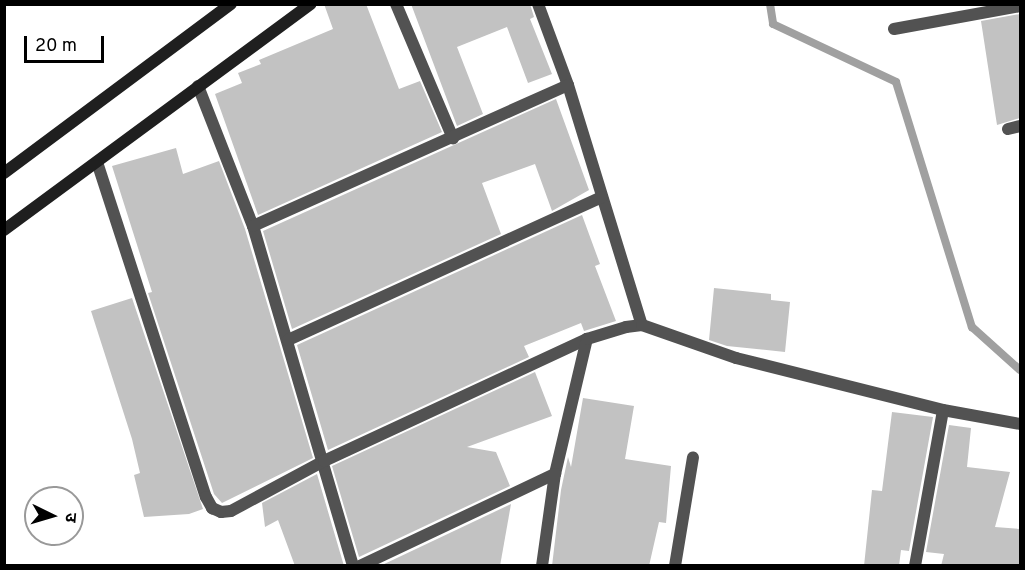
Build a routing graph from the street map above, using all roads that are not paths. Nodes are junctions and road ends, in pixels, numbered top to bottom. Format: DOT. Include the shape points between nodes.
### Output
graph roads {
  1 [pos="231,4"];
  2 [pos="311,4"];
  3 [pos="396,4"];
  4 [pos="538,4"];
  5 [pos="1020,6"];
  6 [pos="894,29"];
  7 [pos="568,86"];
  8 [pos="198,87"];
  9 [pos="453,138"];
  10 [pos="97,162"];
  11 [pos="4,174"];
  12 [pos="602,197"];
  13 [pos="253,226"];
  14 [pos="4,230"];
  15 [pos="642,325"];
  16 [pos="587,339"];
  17 [pos="288,340"];
  18 [pos="943,410"];
  19 [pos="1020,424"];
  20 [pos="693,457"];
  21 [pos="324,461"];
  22 [pos="555,474"];
  23 [pos="353,566"];
  24 [pos="360,566"];
  25 [pos="542,566"];
  26 [pos="675,566"];
  27 [pos="915,566"];
  1 -- 11 [label="main road"];
  2 -- 8 [label="main road"];
  3 -- 9 [label="street"];
  4 -- 7 [label="street"];
  5 -- 6 [label="street"];
  7 -- 9 [label="street"];
  7 -- 12 [label="street"];
  8 -- 10 [label="main road"];
  8 -- 13 [label="street"];
  9 -- 13 [label="street"];
  10 -- 14 [label="main road"];
  10 -- 21 [label="street" via="212,508 231,511"];
  12 -- 15 [label="street"];
  12 -- 17 [label="street"];
  13 -- 17 [label="street"];
  15 -- 16 [label="street"];
  15 -- 18 [label="street" via="736,358"];
  16 -- 21 [label="street"];
  16 -- 22 [label="street"];
  17 -- 21 [label="street"];
  18 -- 19 [label="street"];
  18 -- 27 [label="street"];
  20 -- 26 [label="street"];
  21 -- 23 [label="street"];
  22 -- 24 [label="street"];
  22 -- 25 [label="street"];
}
